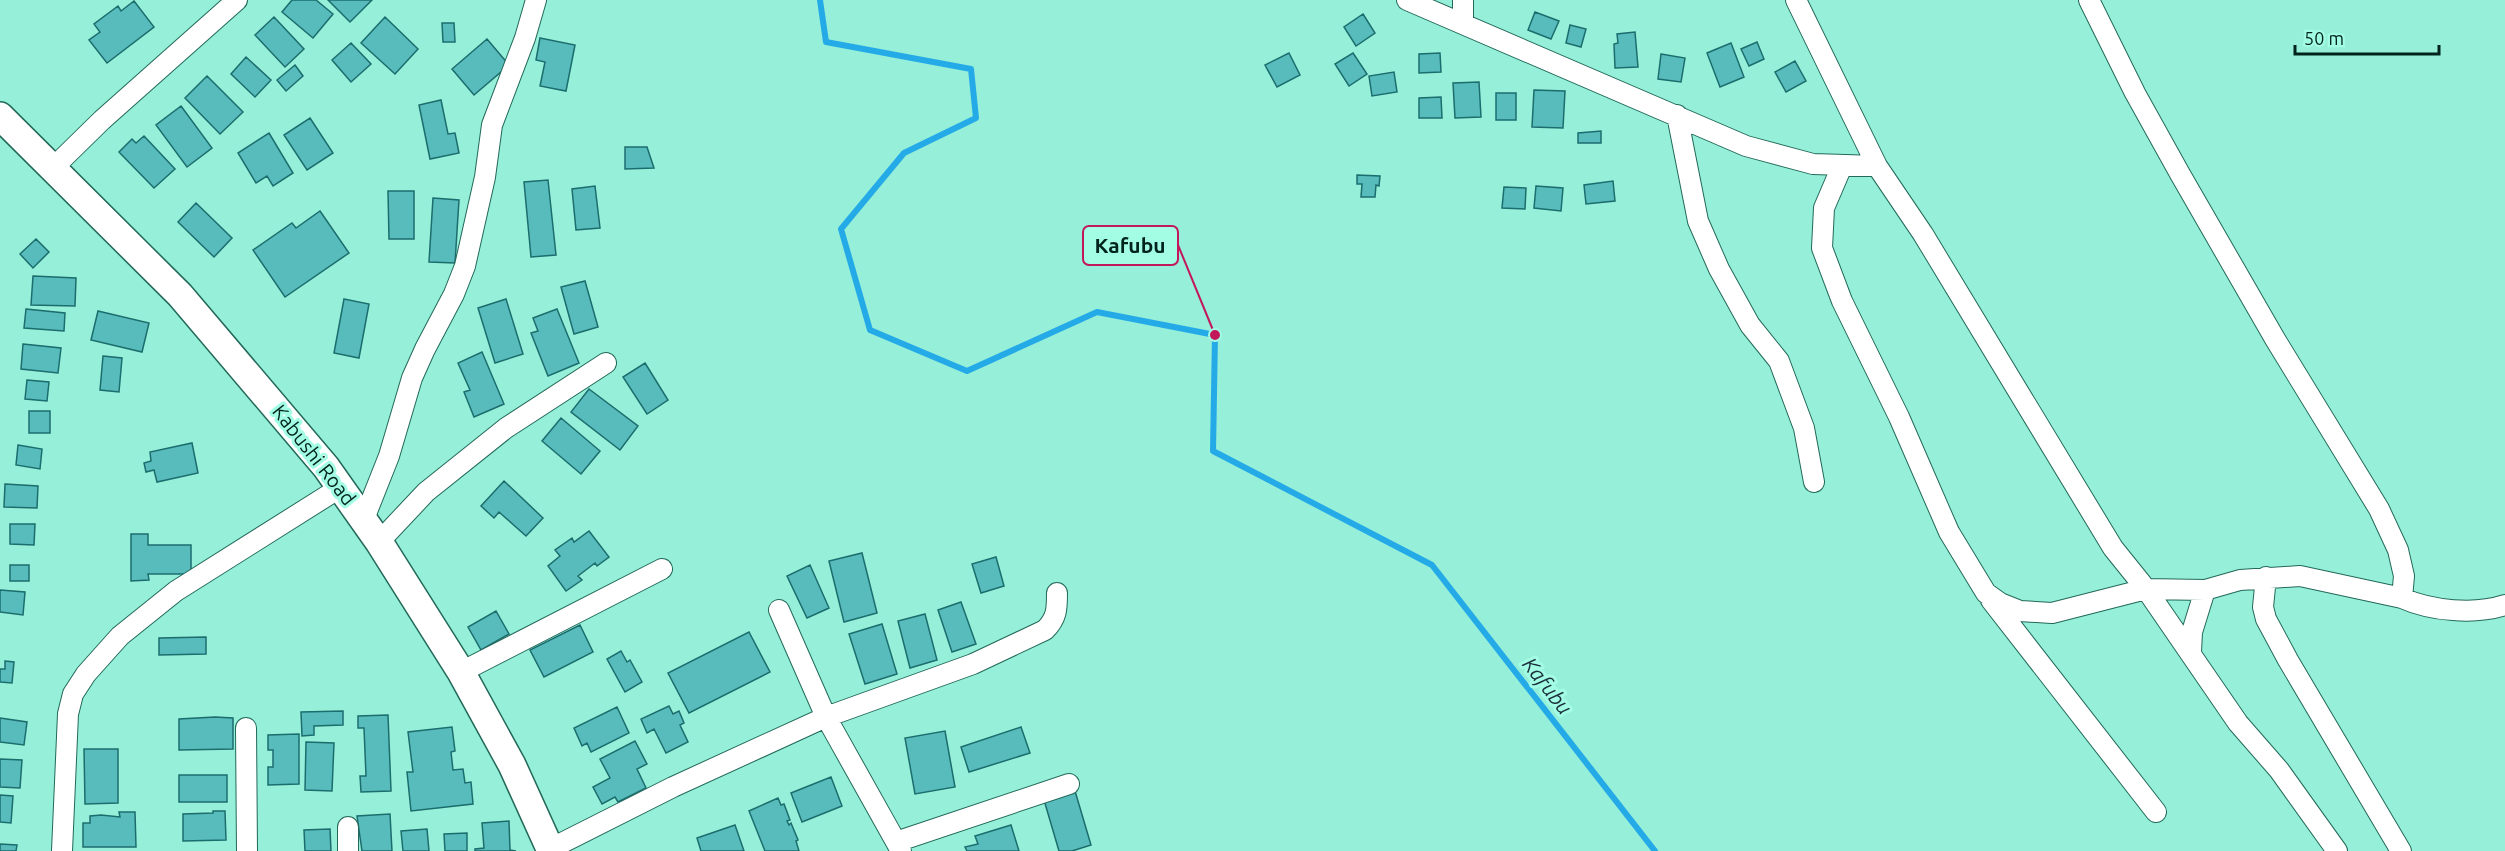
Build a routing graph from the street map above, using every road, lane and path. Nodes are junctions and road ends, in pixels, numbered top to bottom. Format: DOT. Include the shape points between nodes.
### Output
graph roads {
  1 [pos="237,0"];
  2 [pos="536,0"];
  3 [pos="1407,0"];
  4 [pos="1463,0"];
  5 [pos="1796,0"];
  6 [pos="2089,0"];
  7 [pos="1463,22"];
  8 [pos="1677,115"];
  9 [pos="0,116"];
  10 [pos="1842,166"];
  11 [pos="1877,166"];
  12 [pos="52,169"];
  13 [pos="606,363"];
  14 [pos="1814,482"];
  15 [pos="341,487"];
  16 [pos="364,519"];
  17 [pos="379,542"];
  18 [pos="662,569"];
  19 [pos="2266,577"];
  20 [pos="2146,589"];
  21 [pos="2205,590"];
  22 [pos="1058,593"];
  23 [pos="1986,593"];
  24 [pos="2402,598"];
  25 [pos="2505,605"];
  26 [pos="779,610"];
  27 [pos="2191,652"];
  28 [pos="461,672"];
  29 [pos="826,717"];
  30 [pos="246,728"];
  31 [pos="1069,784"];
  32 [pos="2156,812"];
  33 [pos="348,827"];
  34 [pos="899,846"];
  35 [pos="550,850"];
  36 [pos="62,851"];
  37 [pos="247,851"];
  38 [pos="348,851"];
  39 [pos="2337,851"];
  40 [pos="2401,851"];
  1 -- 12 [label="street"];
  2 -- 16 [label="street" via="492,125 465,266 412,378 389,456"];
  3 -- 7 [label="street"];
  4 -- 7 [label="street"];
  5 -- 11 [label="street"];
  6 -- 24 [label="street" via="2186,184 2379,509 2398,550 2404,576"];
  7 -- 8 [label="street"];
  8 -- 10 [label="street" via="1746,146 1813,164"];
  8 -- 14 [label="street" via="1698,221 1750,325 1779,361 1804,428"];
  9 -- 12 [label="main road, Kabushi Road"];
  10 -- 11 [label="street"];
  10 -- 23 [label="street" via="1824,208 1822,248 1842,301 1949,532"];
  11 -- 20 [label="street" via="1923,234 2113,548"];
  12 -- 15 [label="main road, Kabushi Road" via="180,295"];
  13 -- 17 [label="street" via="506,428 426,492"];
  15 -- 16 [label="main road, Kabushi Road"];
  15 -- 36 [label="street" via="176,591 120,636 86,674 73,694 68,714"];
  16 -- 17 [label="main road, Kabushi Road"];
  17 -- 28 [label="main road, Kabushi Road"];
  18 -- 28 [label="street"];
  19 -- 21 [label="street"];
  19 -- 24 [label="street" via="2300,576"];
  19 -- 40 [label="street" via="2266,619"];
  20 -- 21 [label="street"];
  20 -- 23 [label="street" via="2052,614 2020,611"];
  20 -- 27 [label="street"];
  21 -- 27 [label="street" via="2192,632"];
  22 -- 29 [label="street" via="1054,622 1045,630 973,664"];
  23 -- 32 [label="street"];
  24 -- 25 [label="street" via="2418,605 2471,610"];
  26 -- 29 [label="street"];
  27 -- 39 [label="street" via="2238,723 2279,770"];
  28 -- 35 [label="main road, Kabushi Road" via="512,765"];
  29 -- 34 [label="street"];
  29 -- 35 [label="street" via="673,787"];
  30 -- 37 [label="street"];
  31 -- 34 [label="street"];
  33 -- 38 [label="street"];
}
